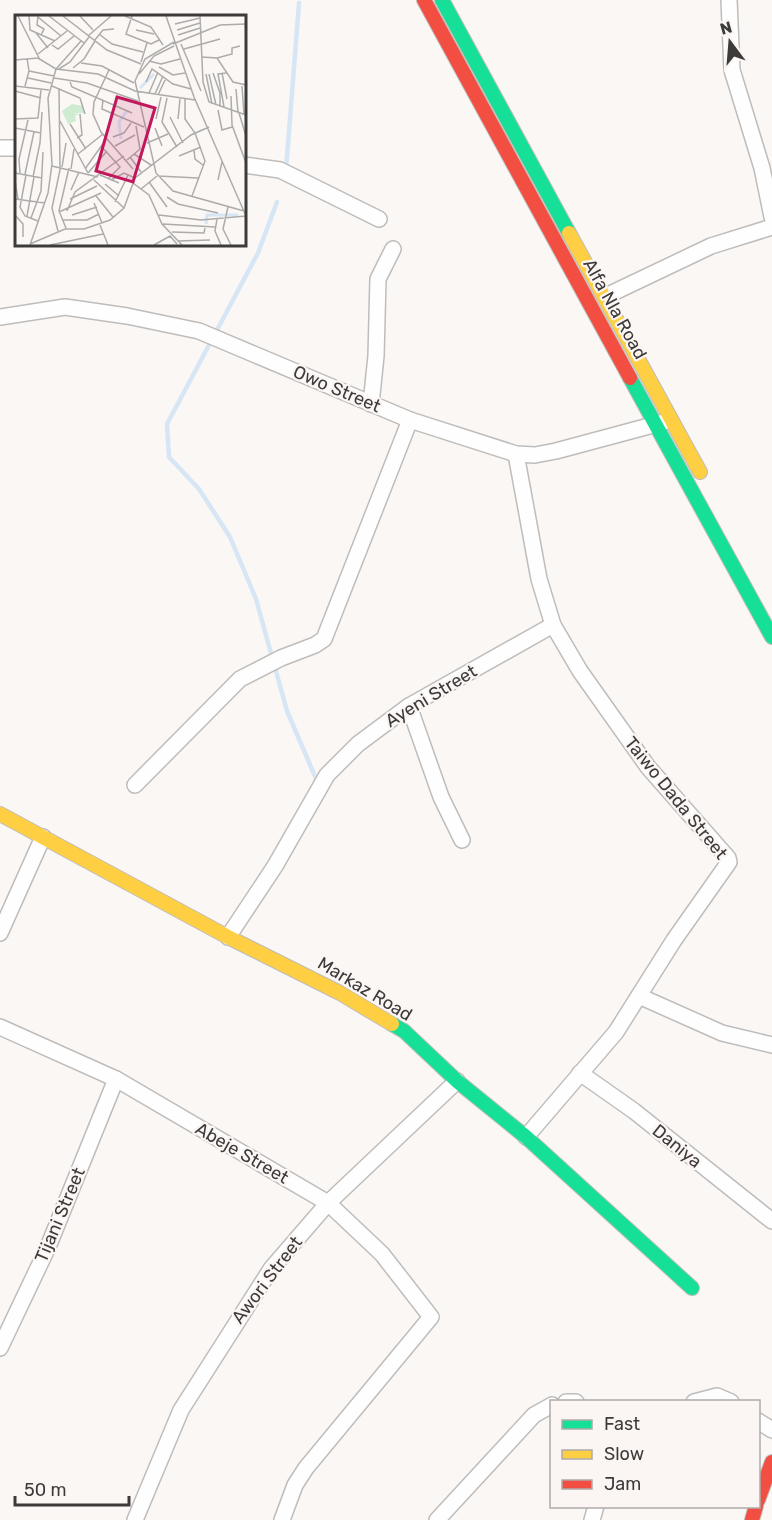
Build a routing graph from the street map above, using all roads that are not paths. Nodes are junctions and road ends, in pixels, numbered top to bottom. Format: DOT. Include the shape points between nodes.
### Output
graph roads {
  1 [pos="424,0"];
  2 [pos="442,0"];
  3 [pos="729,0"];
  4 [pos="246,165"];
  5 [pos="772,217"];
  6 [pos="379,219"];
  7 [pos="772,227"];
  8 [pos="393,249"];
  9 [pos="606,296"];
  10 [pos="0,317"];
  11 [pos="371,404"];
  12 [pos="410,420"];
  13 [pos="665,422"];
  14 [pos="516,454"];
  15 [pos="707,486"];
  16 [pos="553,625"];
  17 [pos="772,637"];
  18 [pos="409,706"];
  19 [pos="135,785"];
  20 [pos="0,814"];
  21 [pos="43,837"];
  22 [pos="462,840"];
  23 [pos="0,933"];
  24 [pos="228,937"];
  25 [pos="639,996"];
  26 [pos="0,1027"];
  27 [pos="772,1045"];
  28 [pos="580,1073"];
  29 [pos="116,1079"];
  30 [pos="457,1081"];
  31 [pos="526,1137"];
  32 [pos="328,1203"];
  33 [pos="772,1221"];
  34 [pos="692,1288"];
  35 [pos="0,1348"];
  36 [pos="699,1400"];
  37 [pos="728,1400"];
  38 [pos="550,1406"];
  39 [pos="772,1462"];
  40 [pos="760,1497"];
  41 [pos="135,1520"];
  42 [pos="282,1520"];
  43 [pos="437,1520"];
  1 -- 13 [label="main road, Alfa Nla Road"];
  2 -- 9 [label="main road, Alfa Nla Road"];
  3 -- 5 [label="street" via="732,70 762,168"];
  4 -- 6 [label="street" via="280,170"];
  7 -- 9 [label="street" via="711,246"];
  8 -- 11 [label="street" via="378,279"];
  9 -- 13 [label="main road, Alfa Nla Road"];
  10 -- 11 [label="street, Owo Street" via="65,307 199,331"];
  11 -- 12 [label="street, Owo Street"];
  12 -- 14 [label="street, Owo Street"];
  12 -- 19 [label="street" via="324,639 240,679"];
  13 -- 14 [label="street, Owo Street" via="556,451"];
  13 -- 15 [label="main road, Alfa Nla Road"];
  13 -- 17 [label="main road, Alfa Nla Road"];
  14 -- 16 [label="street, Taiwo Dada Street" via="539,579"];
  16 -- 18 [label="street, Ayeni Street"];
  16 -- 25 [label="street, Taiwo Dada Street" via="648,767 729,862"];
  18 -- 22 [label="street" via="441,797"];
  18 -- 24 [label="street, Ayeni Street" via="375,730 327,775 275,866"];
  20 -- 21 [label="main road, Markaz Road"];
  21 -- 23 [label="street"];
  21 -- 24 [label="main road, Markaz Road"];
  24 -- 30 [label="main road, Markaz Road" via="373,1011 404,1031"];
  25 -- 27 [label="street" via="722,1033"];
  25 -- 28 [label="street, Taiwo Dada Street" via="616,1032"];
  26 -- 29 [label="street, Abeje Street"];
  28 -- 31 [label="street, Taiwo Dada Street"];
  28 -- 33 [label="street, Daniya"];
  29 -- 32 [label="street, Abeje Street"];
  29 -- 35 [label="street, Tijani Street" via="48,1247"];
  30 -- 31 [label="main road, Markaz Road"];
  30 -- 32 [label="street, Awori Street"];
  31 -- 34 [label="main road, Markaz Road"];
  32 -- 41 [label="street, Awori Street" via="271,1269 220,1345 181,1410"];
  32 -- 42 [label="street, Abeje Street" via="382,1254 431,1317 306,1468"];
  36 -- 37 [label="street" via="717,1396"];
  38 -- 43 [label="street" via="534,1414"];
  39 -- 40 [label="main road"];
}
